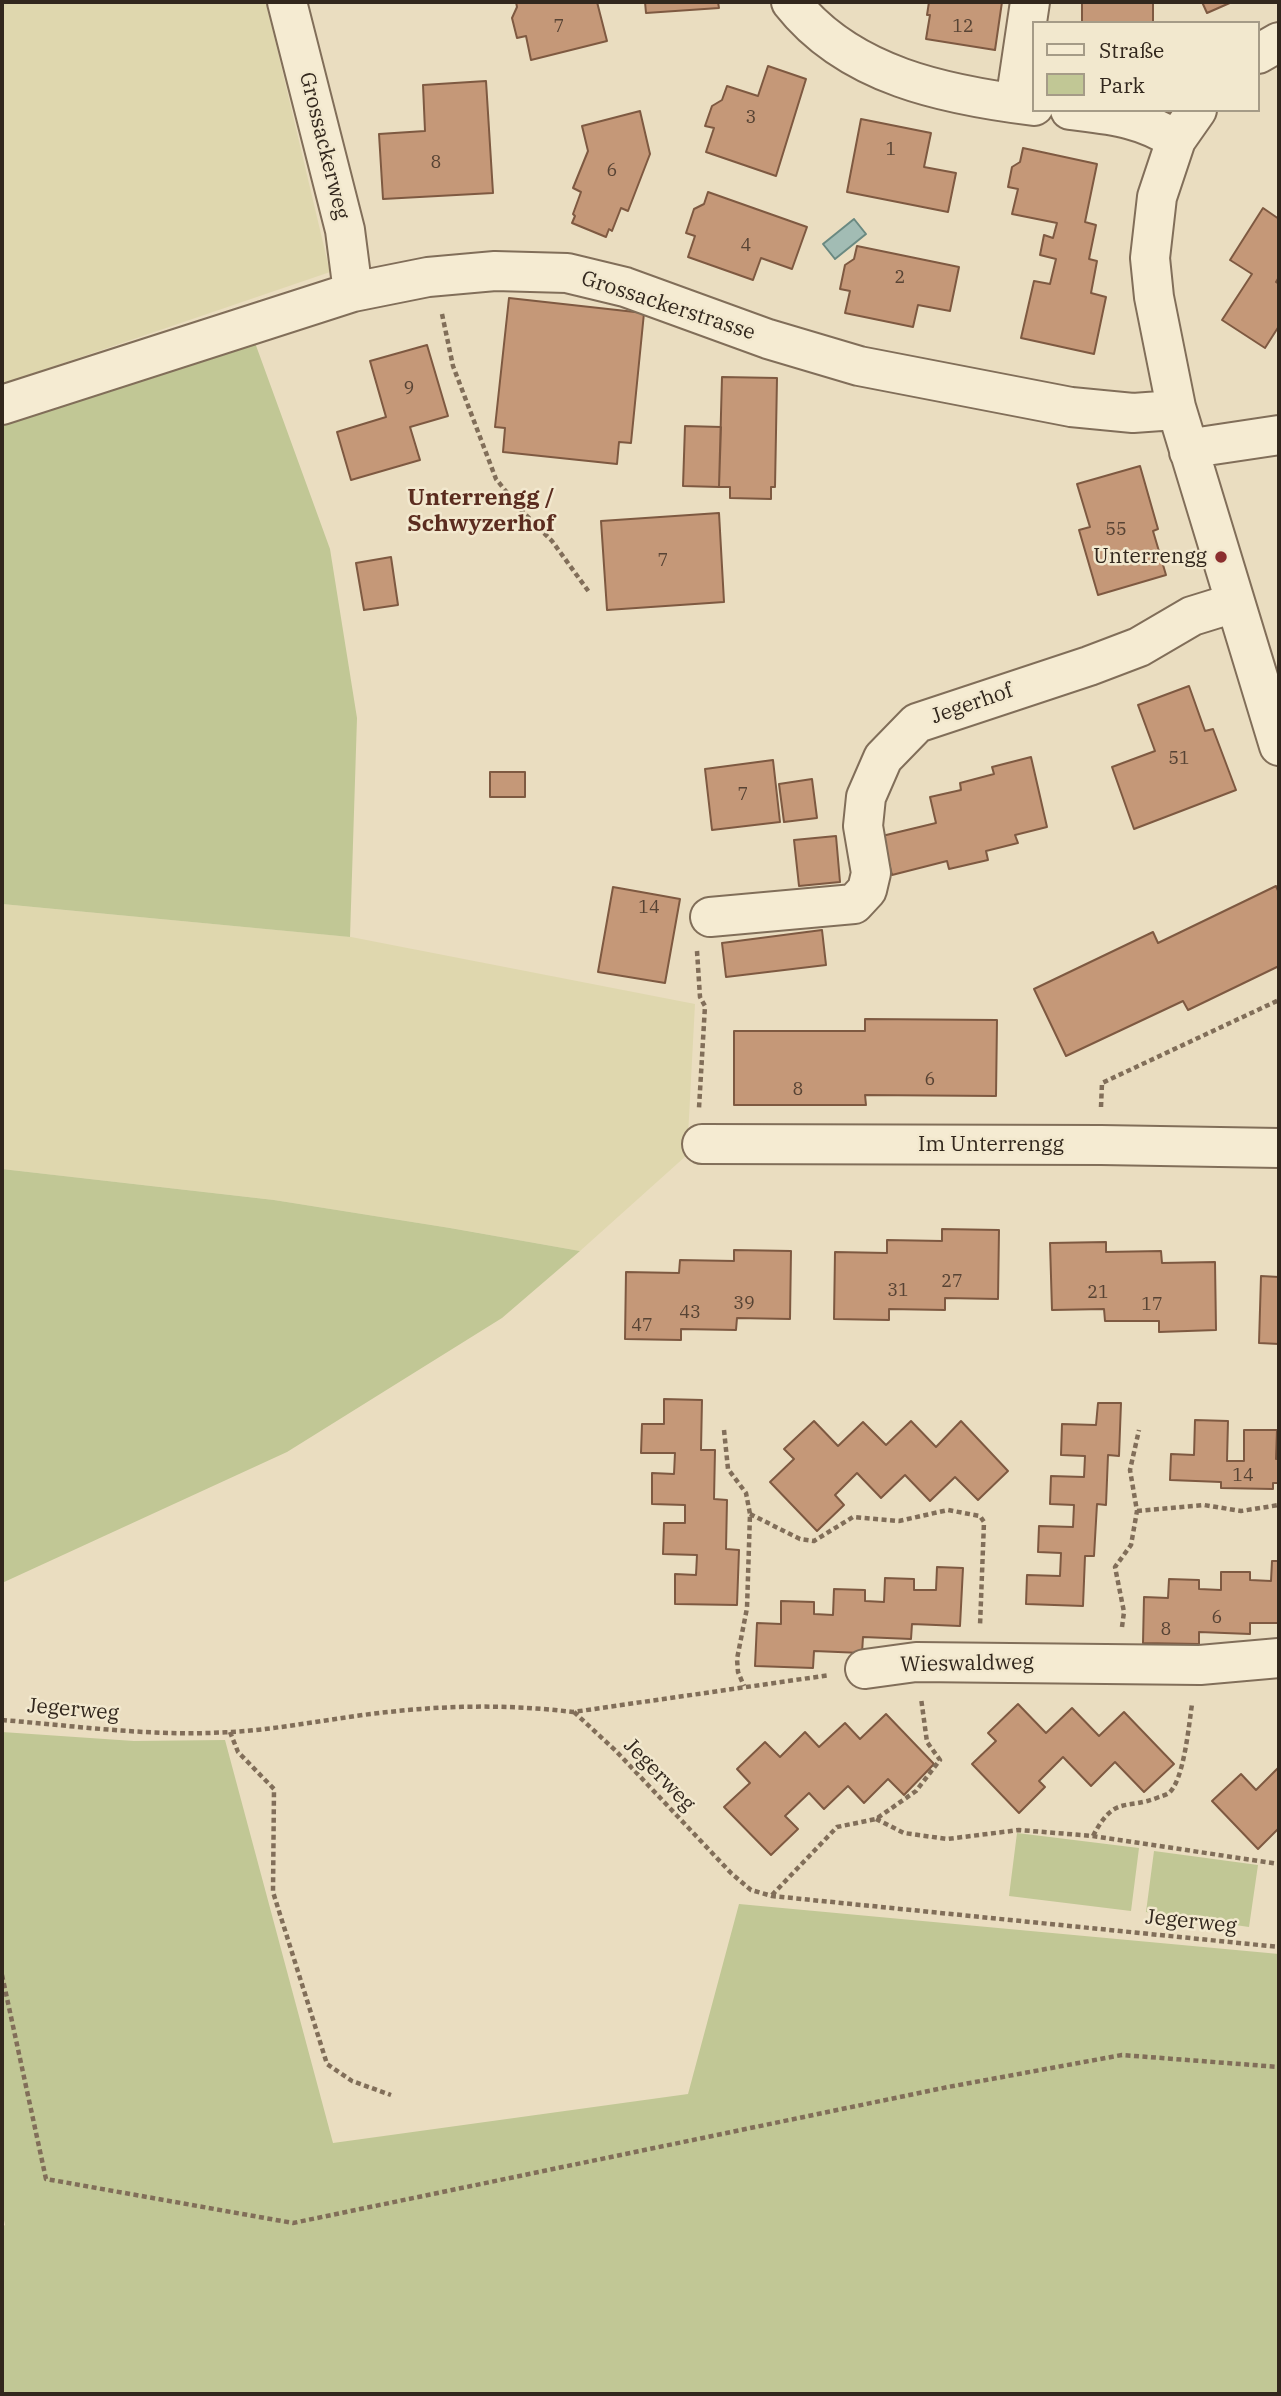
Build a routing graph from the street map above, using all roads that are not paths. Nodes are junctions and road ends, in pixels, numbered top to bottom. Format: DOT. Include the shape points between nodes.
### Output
graph roads {
  1 [pos="287,2"];
  2 [pos="791,2"];
  3 [pos="1030,2"];
  4 [pos="1279,42"];
  5 [pos="1260,53"];
  6 [pos="1024,104"];
  7 [pos="1085,112"];
  8 [pos="1186,125"];
  9 [pos="353,292"];
  10 [pos="2,405"];
  11 [pos="1176,407"];
  12 [pos="1279,435"];
  13 [pos="1189,452"];
  14 [pos="1234,603"];
  15 [pos="1279,746"];
  16 [pos="710,917"];
  17 [pos="702,1144"];
  18 [pos="1279,1148"];
  19 [pos="1279,1658"];
  20 [pos="865,1669"];
  1 -- 9 [label="street, Grossackerweg" via="345,230"];
  2 -- 6 [label="street" via="825,37 873,68 940,90"];
  3 -- 6 [label="street"];
  4 -- 5 [label="street"];
  7 -- 8 [label="street" via="1155,126"];
  8 -- 11 [label="street" via="1157,197 1150,258"];
  9 -- 10 [label="street, Grossackerstrasse"];
  9 -- 11 [label="street, Grossackerstrasse" via="428,276 495,271 567,273 625,287 768,340 859,366 1071,407 1133,413"];
  11 -- 13 [label="street"];
  12 -- 13 [label="street"];
  13 -- 14 [label="street"];
  14 -- 15 [label="street"];
  14 -- 16 [label="street, Jegerhof" via="1192,617 1090,666 916,723 883,758 866,796 863,826 871,873 867,890 854,904"];
  17 -- 18 [label="street, Im Unterrengg"];
  19 -- 20 [label="street, Wieswaldweg" via="1200,1665 916,1662"];
}
